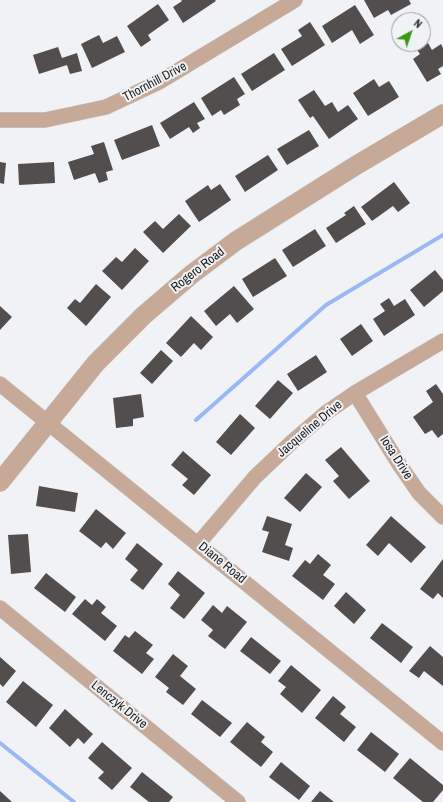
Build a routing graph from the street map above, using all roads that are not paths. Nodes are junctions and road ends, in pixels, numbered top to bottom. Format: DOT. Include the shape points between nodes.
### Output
graph roads {
  1 [pos="295,0"];
  2 [pos="443,114"];
  3 [pos="0,120"];
  4 [pos="443,341"];
  5 [pos="0,384"];
  6 [pos="355,394"];
  7 [pos="48,423"];
  8 [pos="0,482"];
  9 [pos="443,517"];
  10 [pos="198,544"];
  11 [pos="0,608"];
  12 [pos="443,742"];
  13 [pos="238,802"];
  1 -- 3 [label="street, Thornhill Drive" via="159,82 106,107 45,120"];
  2 -- 7 [label="street, Rogero Road" via="236,241 192,274 144,314 96,364"];
  4 -- 6 [label="street, Jacqueline Drive"];
  5 -- 7 [label="street, Diane Road"];
  6 -- 9 [label="street, Iosa Drive" via="419,493"];
  6 -- 10 [label="street, Jacqueline Drive" via="327,412 255,477"];
  7 -- 8 [label="street, Rogero Road"];
  7 -- 10 [label="street, Diane Road"];
  10 -- 12 [label="street, Diane Road"];
  11 -- 13 [label="street, Lenczyk Drive"];
}
